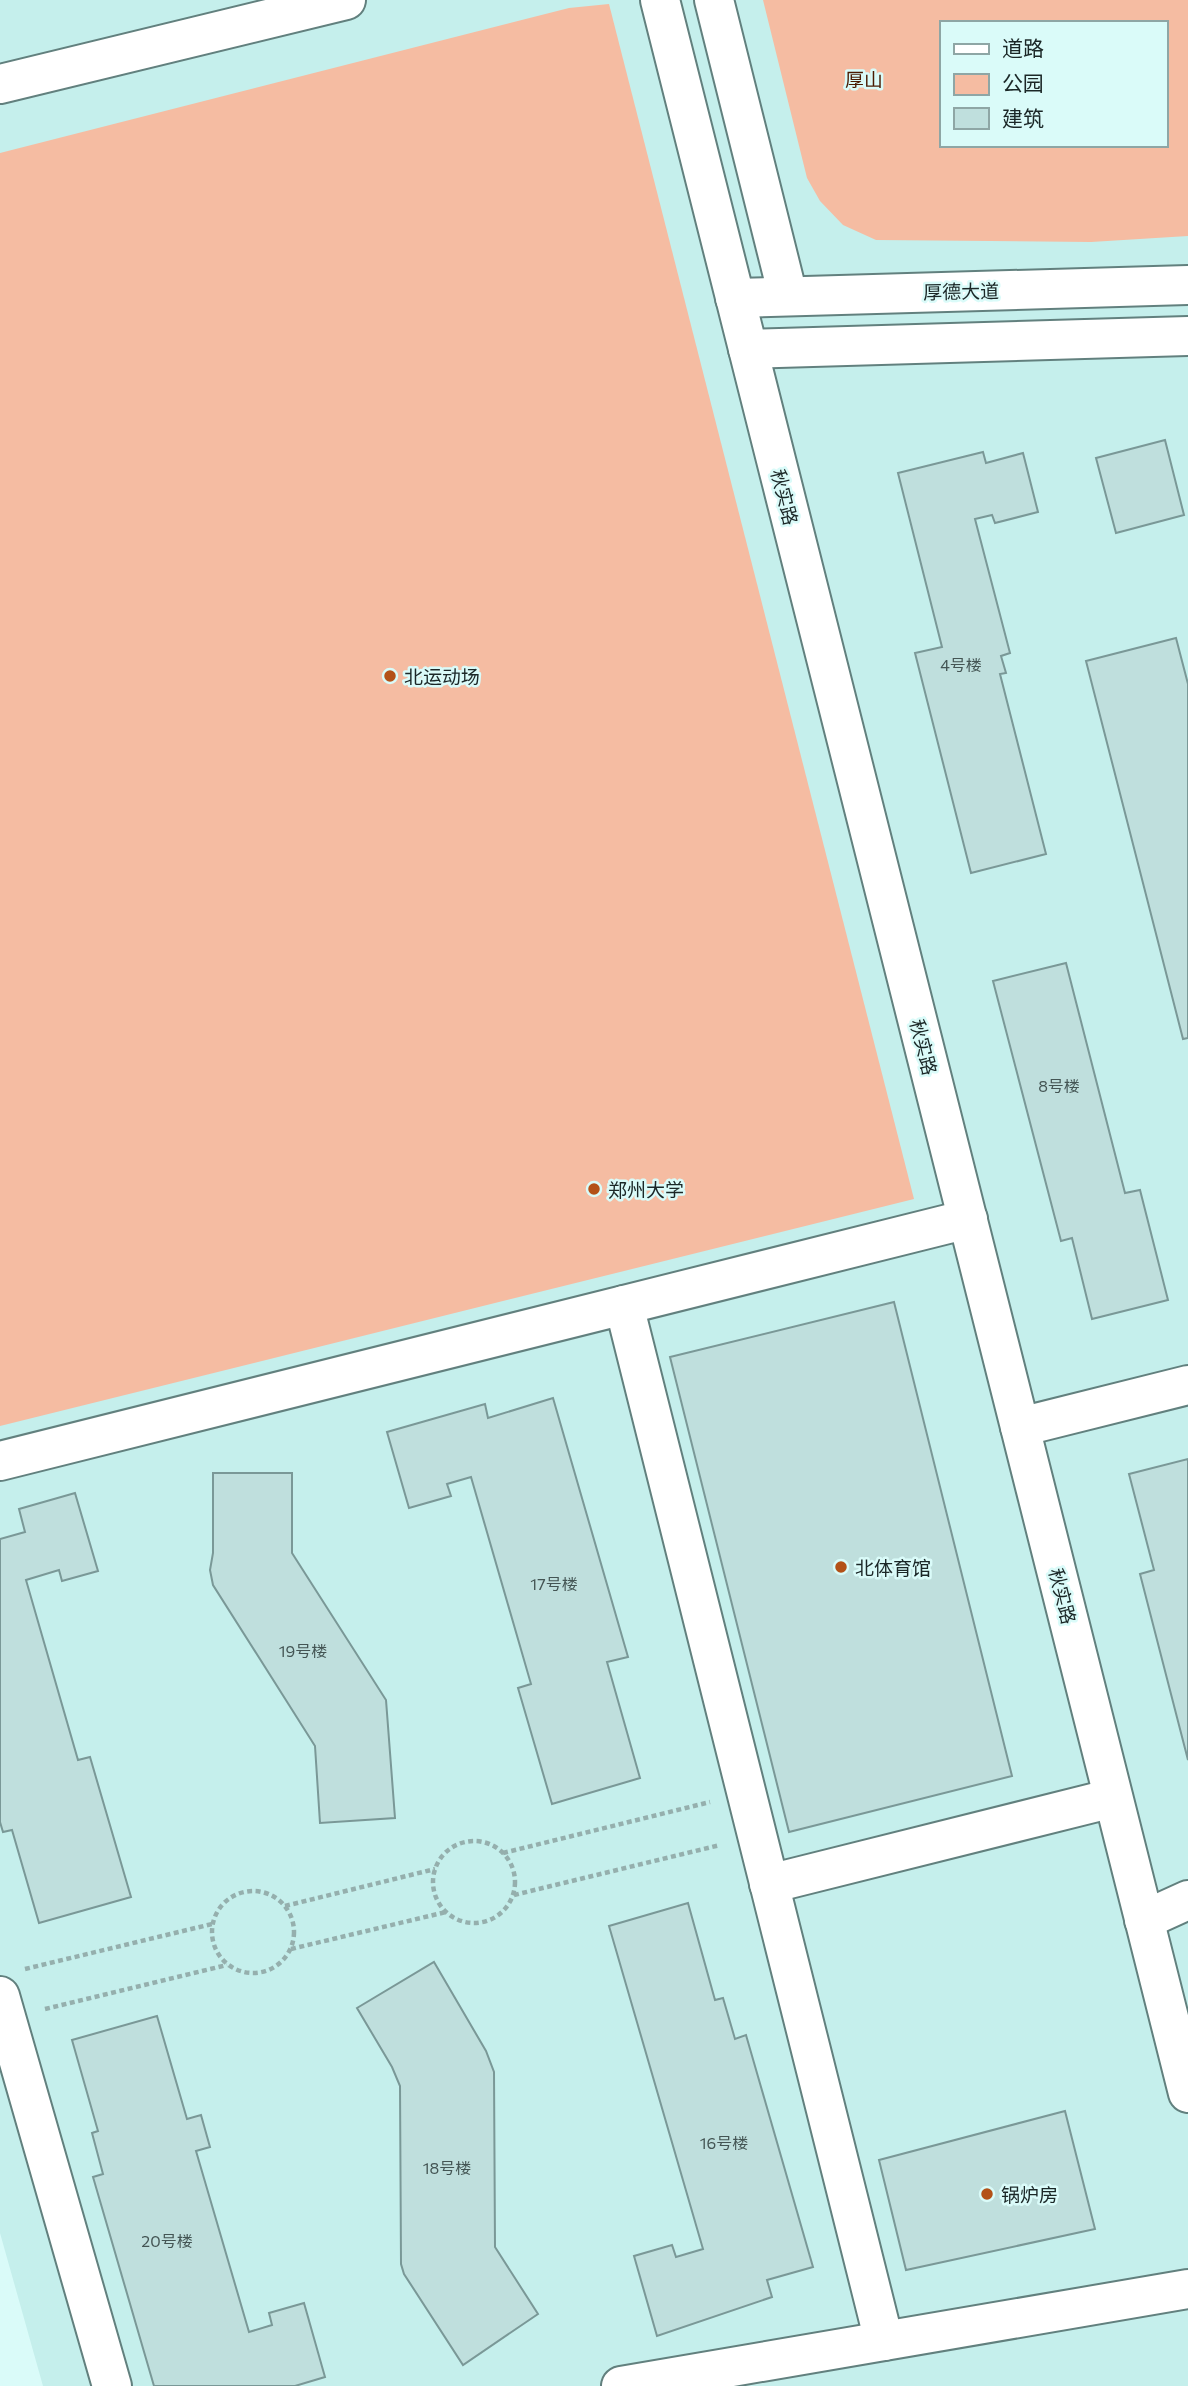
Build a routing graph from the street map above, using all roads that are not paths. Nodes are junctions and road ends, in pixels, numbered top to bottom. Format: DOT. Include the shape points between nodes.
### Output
graph roads {
  1 [pos="346,0"];
  2 [pos="660,0"];
  3 [pos="714,0"];
  4 [pos="0,84"];
  5 [pos="1188,285"];
  6 [pos="788,296"];
  7 [pos="735,298"];
  8 [pos="1188,336"];
  9 [pos="748,349"];
  10 [pos="968,1219"];
  11 [pos="624,1305"];
  12 [pos="1188,1385"];
  13 [pos="1020,1427"];
  14 [pos="0,1461"];
  15 [pos="1113,1797"];
  16 [pos="769,1884"];
  17 [pos="1188,1900"];
  18 [pos="1144,1920"];
  19 [pos="7,1996"];
  20 [pos="1188,2093"];
  21 [pos="1188,2288"];
  22 [pos="884,2341"];
  23 [pos="112,2386"];
  24 [pos="621,2386"];
  1 -- 4 [label="lane"];
  2 -- 7 [label="lane, 秋实路"];
  3 -- 6 [label="lane"];
  5 -- 6 [label="lane, 厚德大道"];
  6 -- 7 [label="lane, 厚德大道"];
  7 -- 9 [label="lane, 秋实路"];
  8 -- 9 [label="lane"];
  9 -- 10 [label="lane, 秋实路"];
  10 -- 11 [label="lane"];
  10 -- 13 [label="lane, 秋实路"];
  11 -- 14 [label="lane"];
  11 -- 16 [label="lane"];
  12 -- 13 [label="lane"];
  13 -- 15 [label="lane, 秋实路"];
  15 -- 16 [label="lane"];
  15 -- 18 [label="lane, 秋实路"];
  16 -- 22 [label="lane"];
  17 -- 18 [label="lane"];
  18 -- 20 [label="lane, 秋实路"];
  19 -- 23 [label="lane"];
  21 -- 22 [label="lane"];
  22 -- 24 [label="lane"];
}
